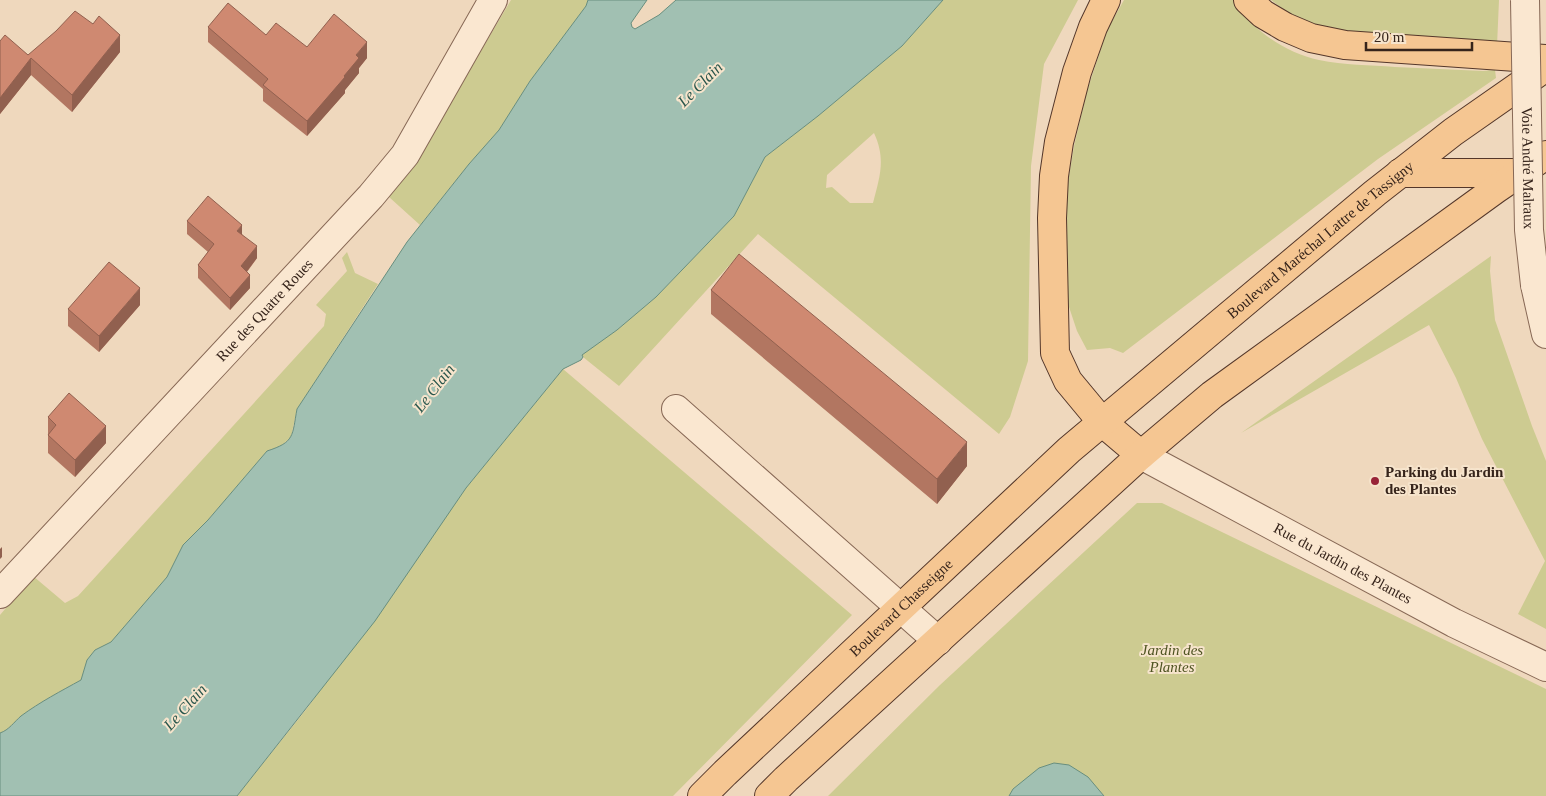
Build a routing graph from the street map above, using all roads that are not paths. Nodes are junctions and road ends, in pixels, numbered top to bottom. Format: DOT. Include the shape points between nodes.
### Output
graph roads {
  1 [pos="494,0"];
  2 [pos="1106,0"];
  3 [pos="1248,0"];
  4 [pos="1525,0"];
  5 [pos="1546,59"];
  6 [pos="1546,67"];
  7 [pos="1546,155"];
  8 [pos="1400,173"];
  9 [pos="1533,174"];
  10 [pos="1546,334"];
  11 [pos="676,409"];
  12 [pos="1102,422"];
  13 [pos="1141,455"];
  14 [pos="0,594"];
  15 [pos="900,607"];
  16 [pos="938,641"];
  17 [pos="1546,667"];
  18 [pos="702,796"];
  19 [pos="769,796"];
  1 -- 14 [label="street, Rue des Quatre Roues" via="404,155 371,196"];
  2 -- 12 [label="main road" via="1077,72 1061,133 1052,218 1055,353 1068,381"];
  3 -- 5 [label="main road" via="1285,27 1311,38 1345,45"];
  4 -- 10 [label="street, Voie André Malraux, bridge" via="1530,230 1536,286"];
  6 -- 8 [label="main road, Boulevard Maréchal Lattre de Tassigny"];
  7 -- 9 [label="main road"];
  8 -- 9 [label="main road"];
  8 -- 12 [label="main road, Boulevard Maréchal Lattre de Tassigny"];
  9 -- 13 [label="main road" via="1496,189 1212,395"];
  11 -- 15 [label="street"];
  12 -- 13 [label="main road"];
  12 -- 15 [label="main road, Boulevard Chasseigne"];
  13 -- 16 [label="main road"];
  13 -- 17 [label="street, Rue du Jardin des Plantes" via="1454,623"];
  15 -- 16 [label="street"];
  15 -- 18 [label="main road, Boulevard Chasseigne"];
  16 -- 19 [label="main road"];
}
